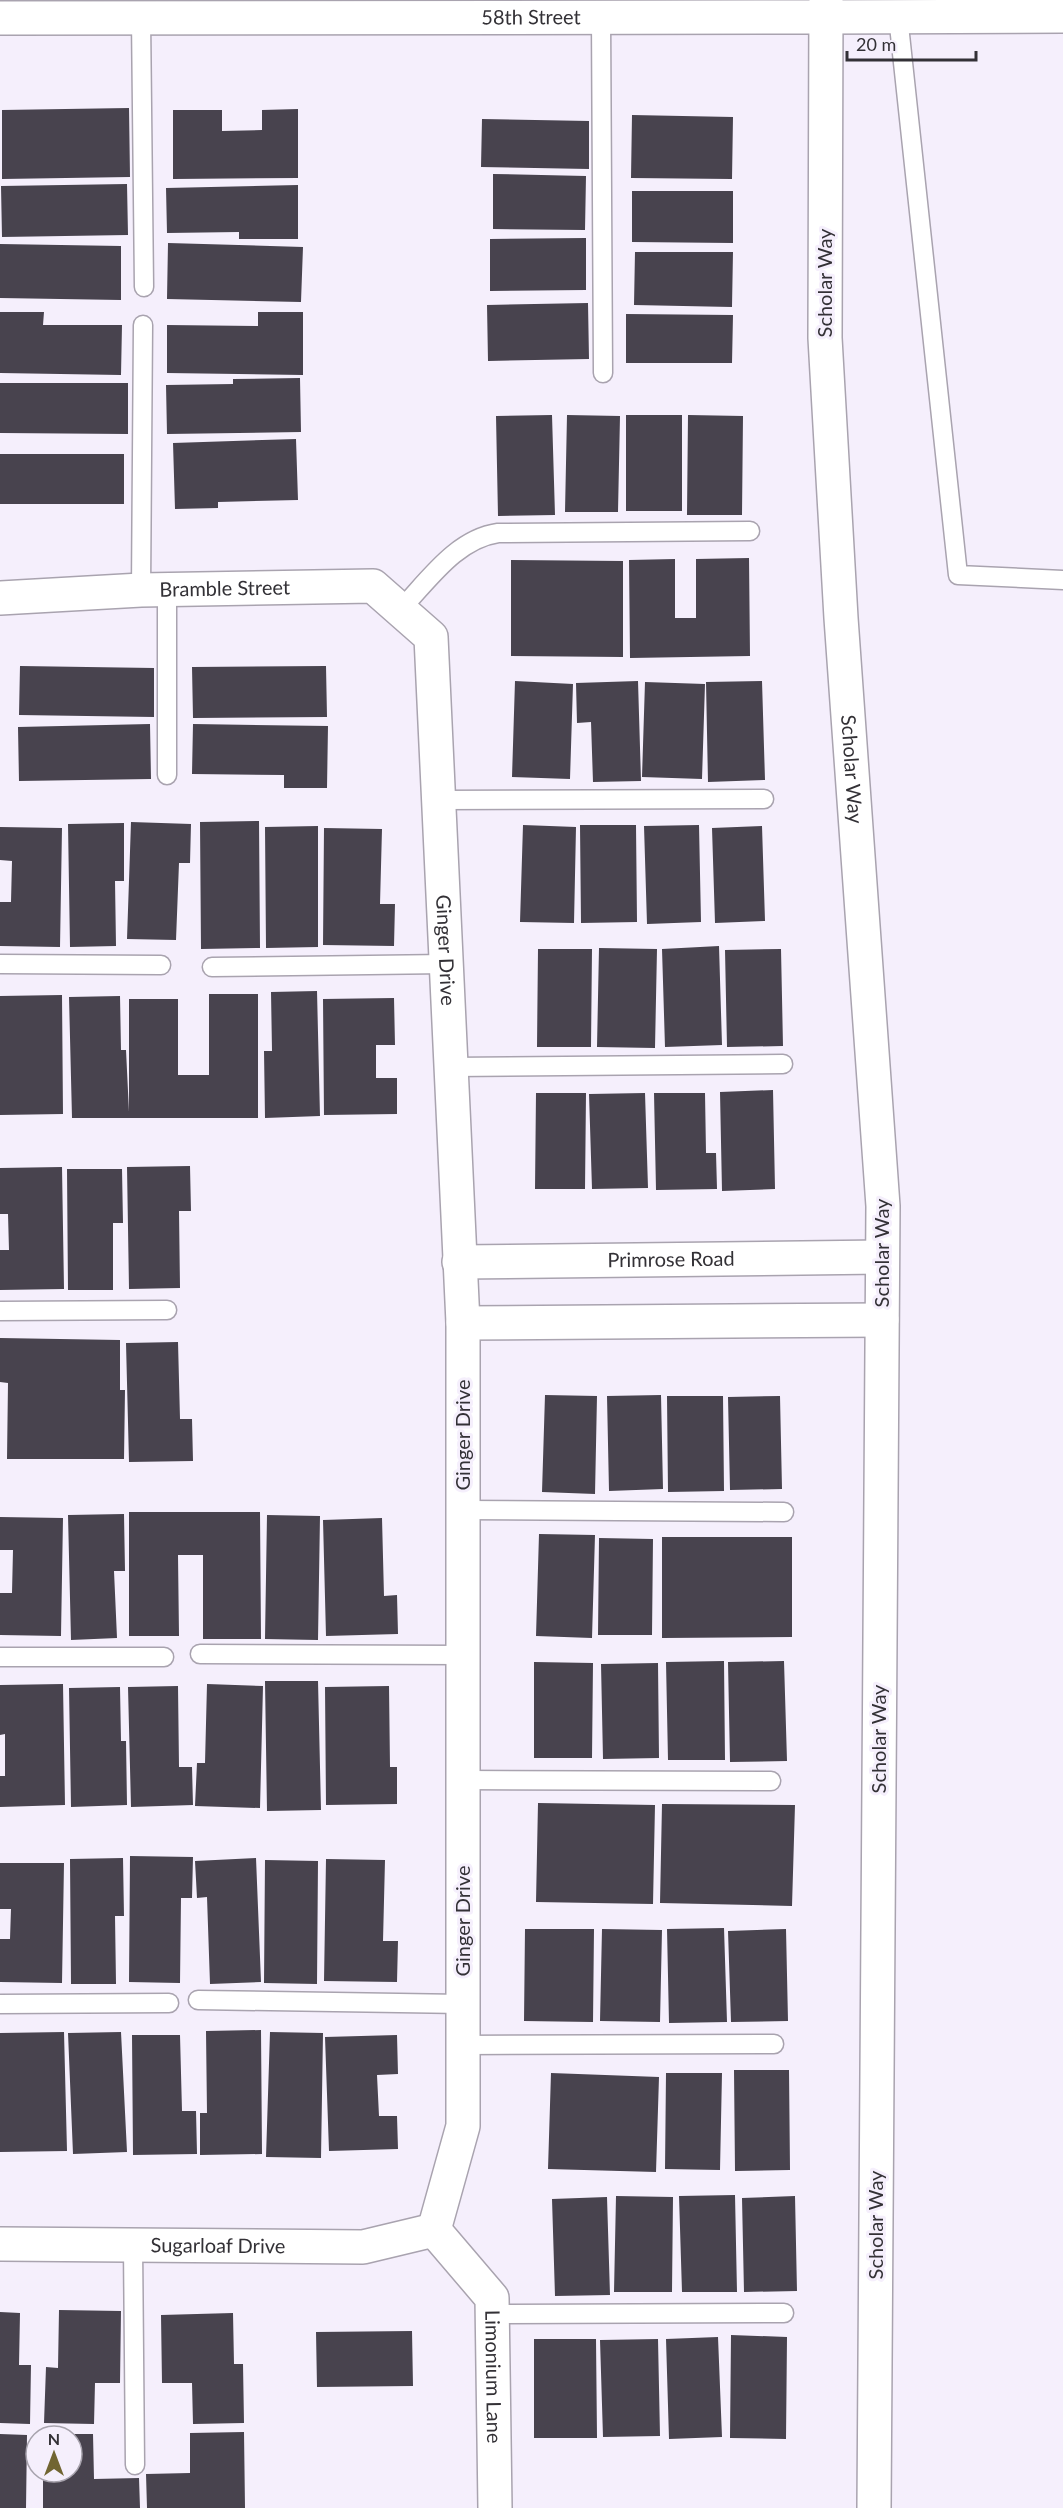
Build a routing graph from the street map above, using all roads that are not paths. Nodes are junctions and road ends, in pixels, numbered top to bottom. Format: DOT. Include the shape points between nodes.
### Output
graph roads {
  1 [pos="826,8"];
  2 [pos="898,16"];
  3 [pos="1063,16"];
  4 [pos="601,17"];
  5 [pos="0,18"];
  6 [pos="141,18"];
  7 [pos="144,287"];
  8 [pos="143,325"];
  9 [pos="603,373"];
  10 [pos="750,531"];
  11 [pos="1063,580"];
  12 [pos="154,590"];
  13 [pos="0,598"];
  14 [pos="400,610"];
  15 [pos="431,637"];
  16 [pos="167,775"];
  17 [pos="764,799"];
  18 [pos="439,800"];
  19 [pos="0,964"];
  20 [pos="446,964"];
  21 [pos="161,965"];
  22 [pos="212,966"];
  23 [pos="783,1064"];
  24 [pos="451,1067"];
  25 [pos="882,1257"];
  26 [pos="459,1262"];
  27 [pos="167,1310"];
  28 [pos="0,1311"];
  29 [pos="882,1320"];
  30 [pos="463,1323"];
  31 [pos="463,1510"];
  32 [pos="784,1512"];
  33 [pos="200,1654"];
  34 [pos="463,1655"];
  35 [pos="0,1657"];
  36 [pos="164,1657"];
  37 [pos="463,1780"];
  38 [pos="771,1781"];
  39 [pos="198,2000"];
  40 [pos="169,2003"];
  41 [pos="0,2004"];
  42 [pos="463,2004"];
  43 [pos="774,2044"];
  44 [pos="463,2045"];
  45 [pos="434,2230"];
  46 [pos="0,2244"];
  47 [pos="133,2245"];
  48 [pos="784,2313"];
  49 [pos="492,2314"];
  50 [pos="135,2465"];
  51 [pos="495,2508"];
  52 [pos="874,2508"];
  1 -- 2 [label="street, 58th Street"];
  1 -- 4 [label="street, 58th Street"];
  1 -- 25 [label="street, Scholar Way" via="825,338 883,1206"];
  2 -- 3 [label="street, 58th Street"];
  2 -- 11 [label="lane" via="958,575"];
  4 -- 6 [label="street, 58th Street"];
  4 -- 9 [label="lane"];
  5 -- 6 [label="street, 58th Street"];
  6 -- 7 [label="lane"];
  8 -- 12 [label="lane"];
  10 -- 14 [label="lane" via="482,535 452,556"];
  12 -- 13 [label="street, Bramble Street"];
  12 -- 14 [label="street, Bramble Street" via="373,586"];
  12 -- 16 [label="lane"];
  14 -- 15 [label="street, Bramble Street"];
  15 -- 18 [label="street, Ginger Drive"];
  17 -- 18 [label="lane"];
  18 -- 20 [label="street, Ginger Drive"];
  19 -- 21 [label="lane"];
  20 -- 22 [label="lane"];
  20 -- 24 [label="street, Ginger Drive"];
  23 -- 24 [label="lane"];
  24 -- 26 [label="street, Ginger Drive"];
  25 -- 26 [label="street, Primrose Road"];
  25 -- 29 [label="street, Scholar Way"];
  26 -- 30 [label="street, Ginger Drive"];
  27 -- 28 [label="lane"];
  29 -- 30 [label="street"];
  29 -- 52 [label="street, Scholar Way"];
  30 -- 31 [label="street, Ginger Drive"];
  31 -- 32 [label="lane"];
  31 -- 34 [label="street, Ginger Drive"];
  33 -- 34 [label="lane"];
  34 -- 37 [label="street, Ginger Drive"];
  35 -- 36 [label="lane"];
  37 -- 38 [label="lane"];
  37 -- 42 [label="street, Ginger Drive"];
  39 -- 42 [label="lane"];
  40 -- 41 [label="lane"];
  42 -- 44 [label="street, Ginger Drive"];
  43 -- 44 [label="lane"];
  44 -- 45 [label="street, Ginger Drive" via="463,2126"];
  45 -- 47 [label="street, Sugarloaf Drive" via="363,2247"];
  45 -- 49 [label="street, Limonium Lane" via="492,2298"];
  46 -- 47 [label="street, Sugarloaf Drive"];
  47 -- 50 [label="lane"];
  48 -- 49 [label="lane"];
  49 -- 51 [label="street, Limonium Lane"];
}
